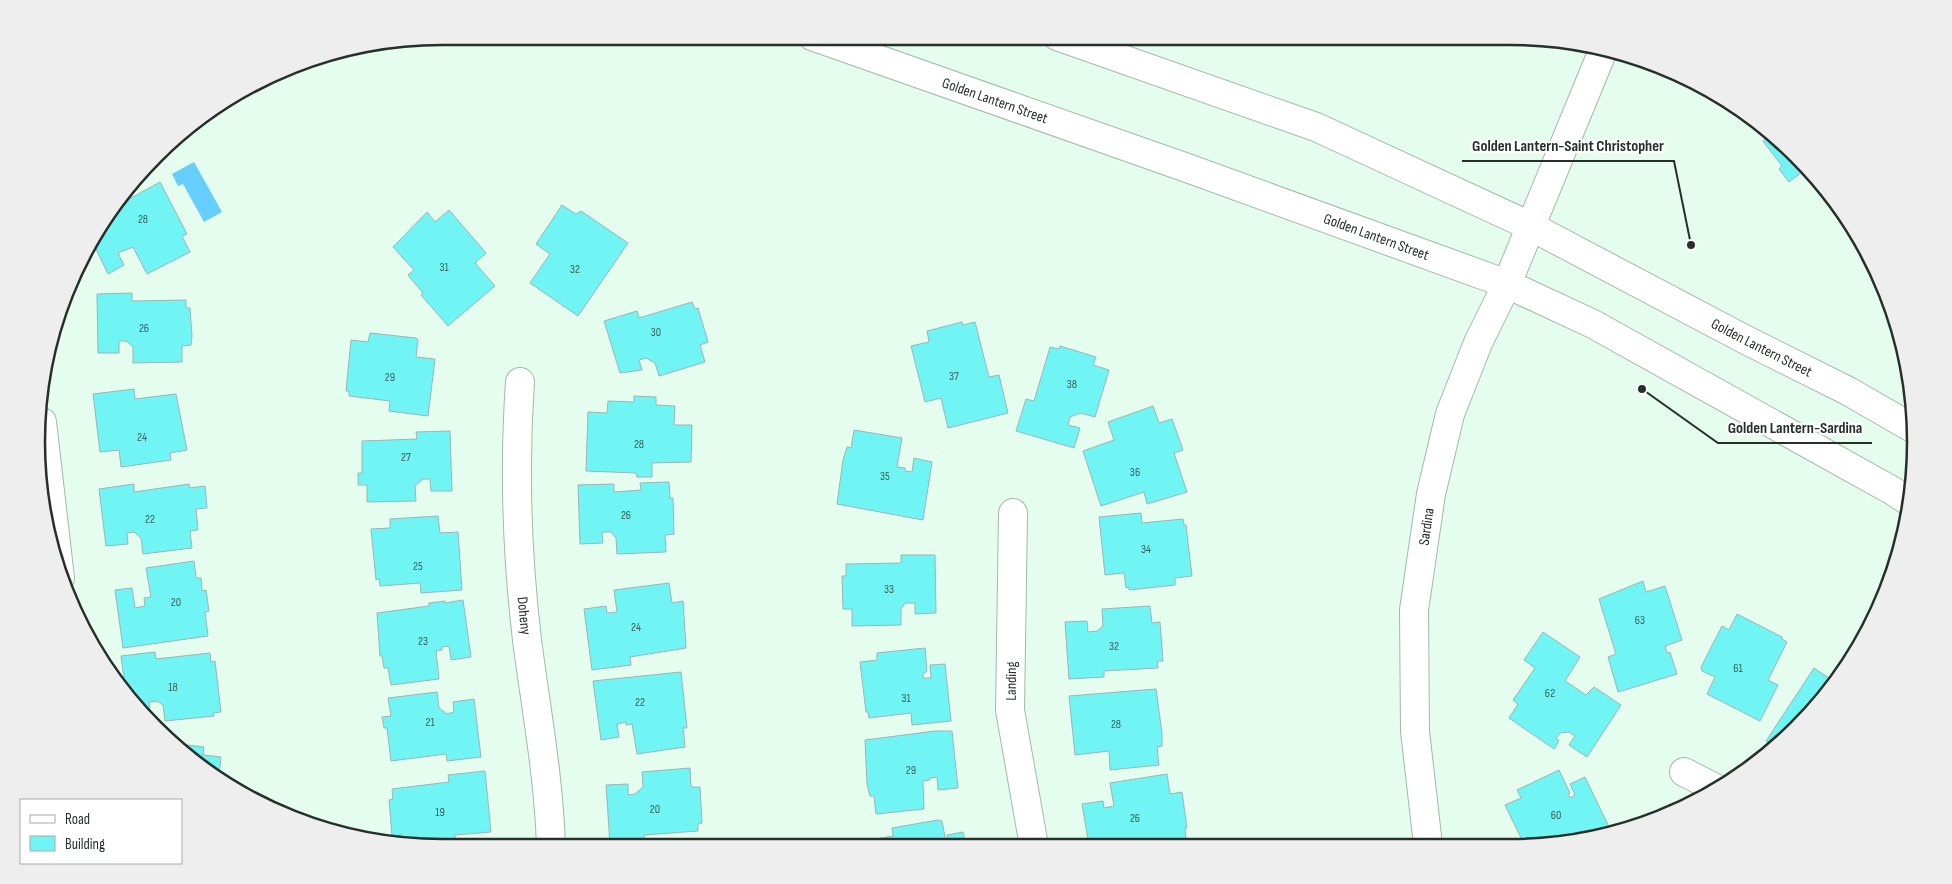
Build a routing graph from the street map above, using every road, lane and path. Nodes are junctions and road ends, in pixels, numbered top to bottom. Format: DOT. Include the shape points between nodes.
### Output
graph roads {
  1 [pos="838,45"];
  2 [pos="1082,45"];
  3 [pos="1601,56"];
  4 [pos="1530,226"];
  5 [pos="1507,284"];
  6 [pos="520,382"];
  7 [pos="1906,424"];
  8 [pos="45,451"];
  9 [pos="1903,498"];
  10 [pos="1013,513"];
  11 [pos="53,521"];
  12 [pos="1684,772"];
  13 [pos="1709,785"];
  14 [pos="551,839"];
  15 [pos="1033,839"];
  16 [pos="1427,839"];
  1 -- 5 [label="main road, Golden Lantern Street"];
  2 -- 4 [label="main road, Golden Lantern Street" via="1316,127"];
  3 -- 4 [label="main road, Sardina"];
  4 -- 5 [label="main road, Sardina"];
  4 -- 7 [label="main road, Golden Lantern Street" via="1848,390"];
  5 -- 9 [label="main road, Golden Lantern Street" via="1593,324 1679,370"];
  5 -- 16 [label="main road, Sardina" via="1450,414 1431,494 1414,610 1415,731"];
  6 -- 14 [label="main road, Doheny" via="517,426 519,549 527,638 550,797"];
  8 -- 11 [label="main road"];
  10 -- 15 [label="main road, Landing" via="1010,710"];
  12 -- 13 [label="main road"];
}
